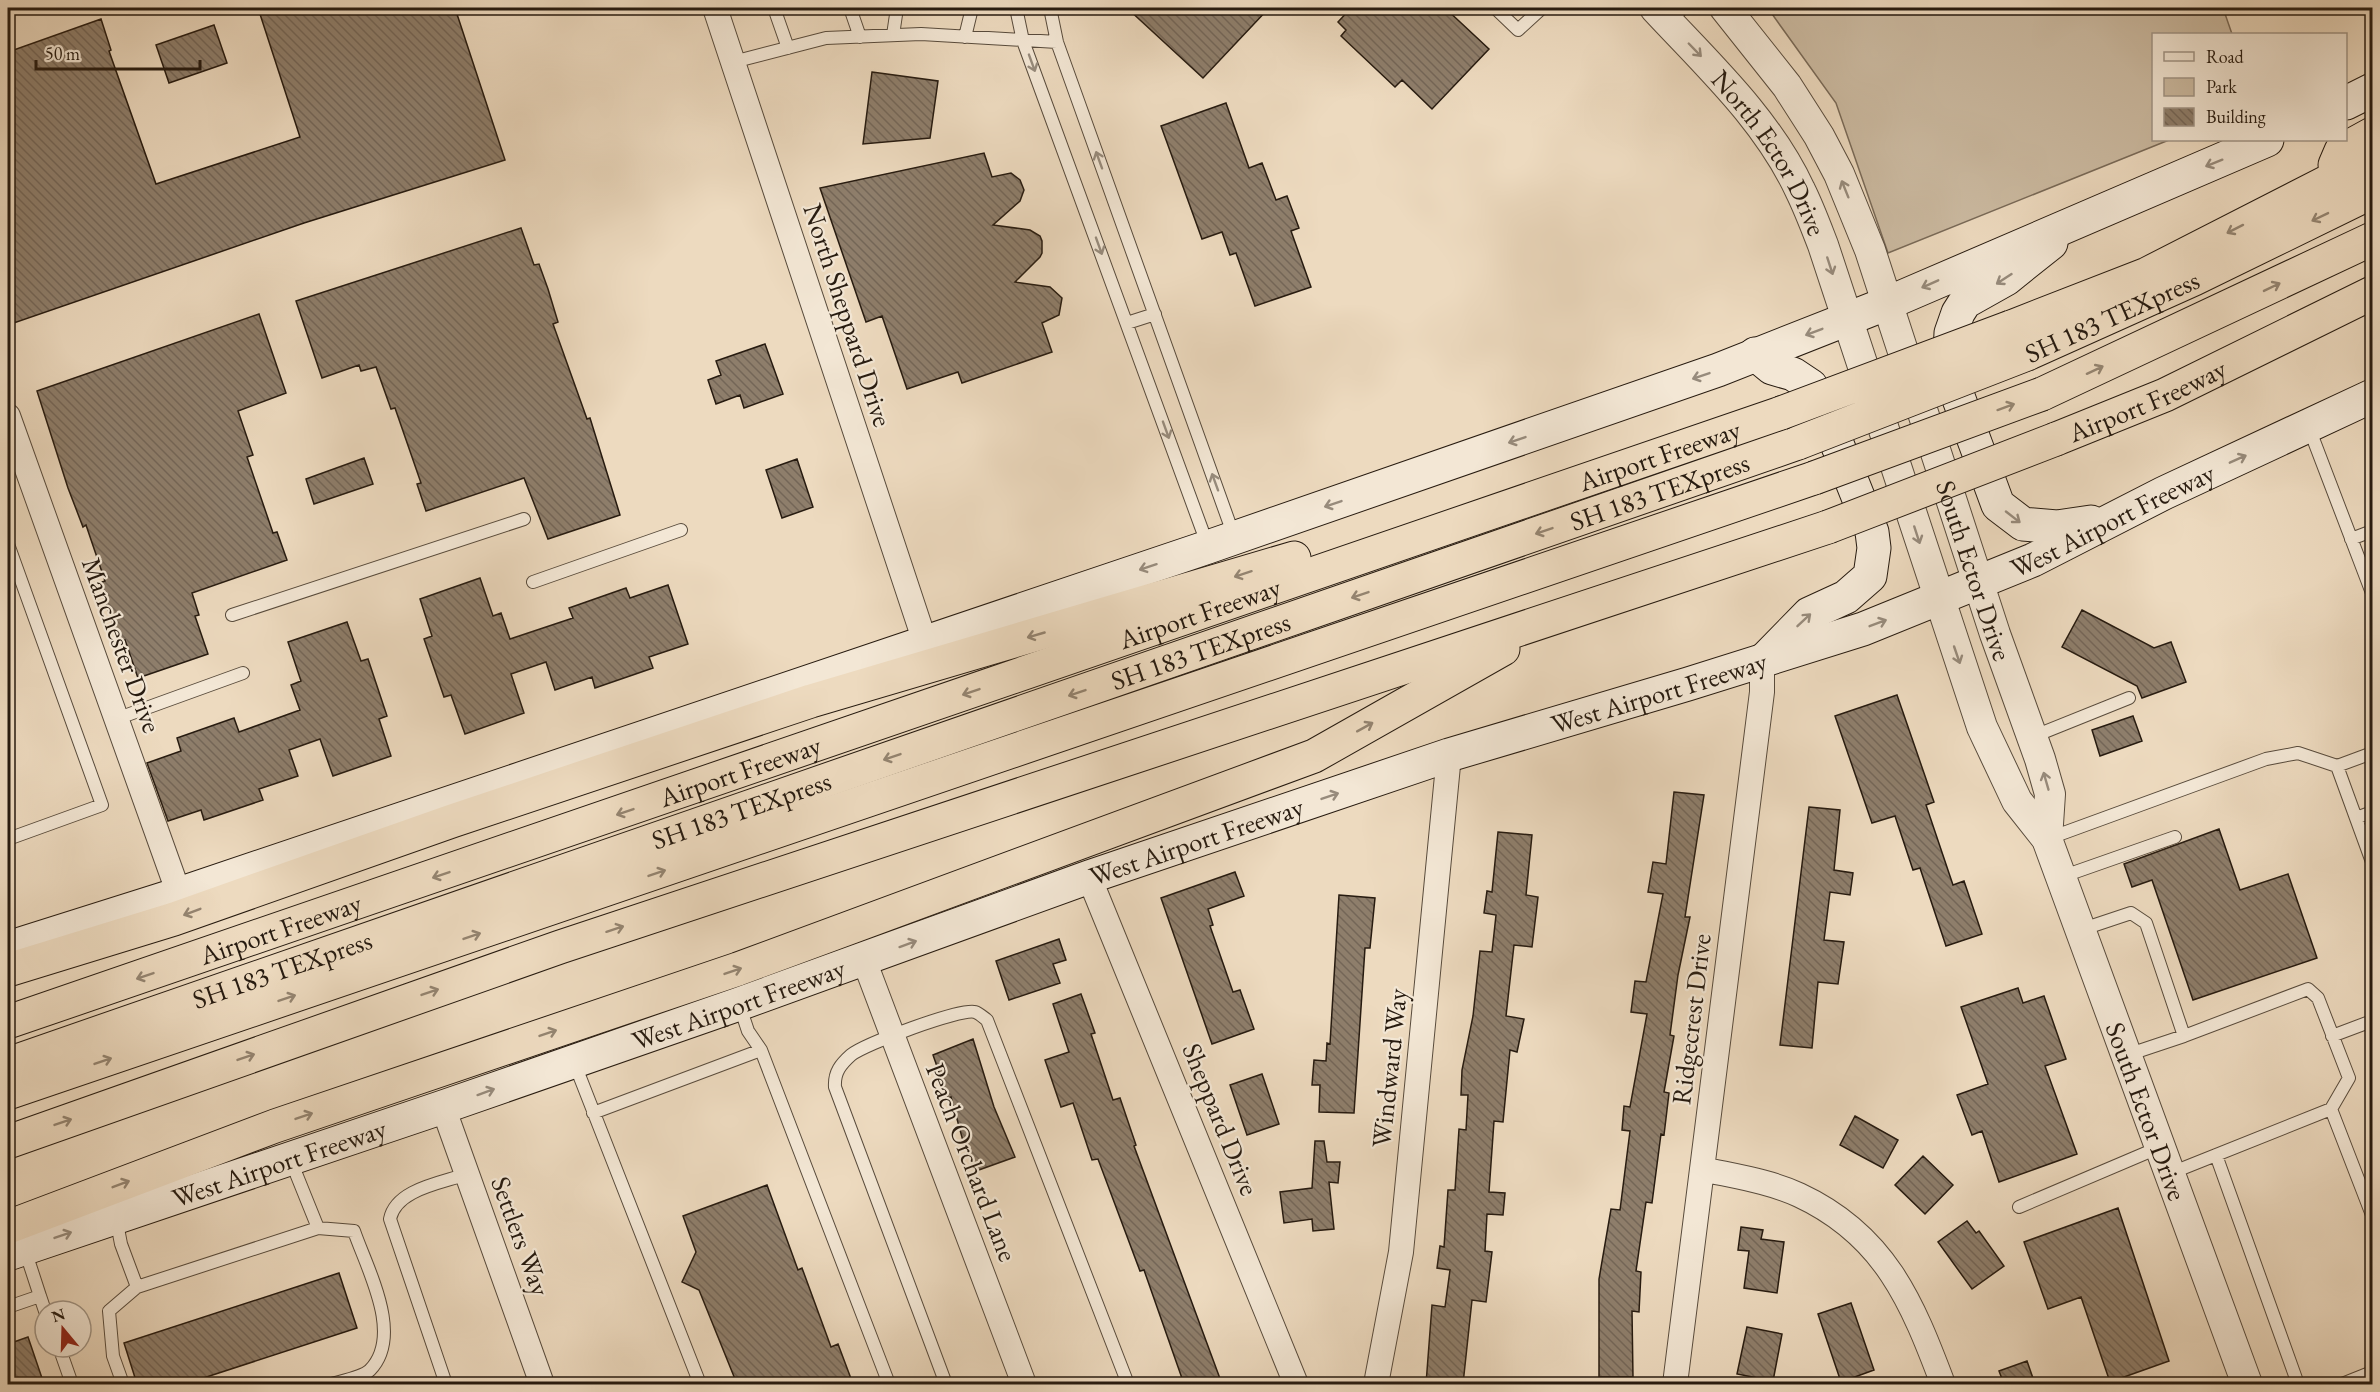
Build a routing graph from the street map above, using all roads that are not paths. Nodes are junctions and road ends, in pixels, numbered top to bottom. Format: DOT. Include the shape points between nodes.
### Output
graph roads {
  1 [pos="715,8"];
  2 [pos="774,8"];
  3 [pos="850,8"];
  4 [pos="897,8"];
  5 [pos="972,8"];
  6 [pos="1016,8"];
  7 [pos="1050,8"];
  8 [pos="1495,8"];
  9 [pos="1542,8"];
  10 [pos="1725,8"];
  11 [pos="1668,12"];
  12 [pos="893,36"];
  13 [pos="860,37"];
  14 [pos="965,37"];
  15 [pos="1023,41"];
  16 [pos="1057,42"];
  17 [pos="788,48"];
  18 [pos="733,62"];
  19 [pos="2373,90"];
  20 [pos="2347,103"];
  21 [pos="2373,134"];
  22 [pos="2265,141"];
  23 [pos="2373,159"];
  24 [pos="2330,181"];
  25 [pos="2373,192"];
  26 [pos="2083,217"];
  27 [pos="2373,239"];
  28 [pos="2373,293"];
  29 [pos="1887,303"];
  30 [pos="2373,311"];
  31 [pos="1155,314"];
  32 [pos="1847,319"];
  33 [pos="1127,323"];
  34 [pos="2019,340"];
  35 [pos="1755,354"];
  36 [pos="2164,394"];
  37 [pos="2373,396"];
  38 [pos="1781,413"];
  39 [pos="8,416"];
  40 [pos="2308,427"];
  41 [pos="524,519"];
  42 [pos="2110,519"];
  43 [pos="681,530"];
  44 [pos="2373,531"];
  45 [pos="2351,538"];
  46 [pos="1221,542"];
  47 [pos="8,544"];
  48 [pos="532,582"];
  49 [pos="1978,582"];
  50 [pos="2373,593"];
  51 [pos="1938,599"];
  52 [pos="1570,612"];
  53 [pos="232,615"];
  54 [pos="925,642"];
  55 [pos="1762,661"];
  56 [pos="243,674"];
  57 [pos="2129,698"];
  58 [pos="116,719"];
  59 [pos="2032,737"];
  60 [pos="2373,753"];
  61 [pos="1449,755"];
  62 [pos="2337,766"];
  63 [pos="2373,812"];
  64 [pos="2356,818"];
  65 [pos="2175,837"];
  66 [pos="8,839"];
  67 [pos="2047,839"];
  68 [pos="2373,862"];
  69 [pos="1089,877"];
  70 [pos="2061,878"];
  71 [pos="179,894"];
  72 [pos="2080,930"];
  73 [pos="8,948"];
  74 [pos="864,960"];
  75 [pos="8,970"];
  76 [pos="739,1004"];
  77 [pos="2373,1021"];
  78 [pos="8,1022"];
  79 [pos="893,1036"];
  80 [pos="2184,1036"];
  81 [pos="2332,1036"];
  82 [pos="761,1050"];
  83 [pos="2126,1055"];
  84 [pos="573,1061"];
  85 [pos="8,1064"];
  86 [pos="8,1093"];
  87 [pos="443,1107"];
  88 [pos="2331,1109"];
  89 [pos="594,1113"];
  90 [pos="8,1142"];
  91 [pos="2216,1155"];
  92 [pos="291,1159"];
  93 [pos="2165,1160"];
  94 [pos="1702,1169"];
  95 [pos="467,1174"];
  96 [pos="2019,1207"];
  97 [pos="2373,1215"];
  98 [pos="116,1217"];
  99 [pos="318,1228"];
  100 [pos="13,1243"];
  101 [pos="137,1287"];
  102 [pos="40,1296"];
  103 [pos="41,1299"];
  104 [pos="8,1307"];
  105 [pos="63,1359"];
  106 [pos="2373,1372"];
  107 [pos="72,1384"];
  108 [pos="123,1384"];
  109 [pos="332,1384"];
  110 [pos="446,1384"];
  111 [pos="542,1384"];
  112 [pos="700,1384"];
  113 [pos="889,1384"];
  114 [pos="946,1384"];
  115 [pos="1024,1384"];
  116 [pos="1128,1384"];
  117 [pos="1296,1384"];
  118 [pos="1376,1384"];
  119 [pos="1675,1384"];
  120 [pos="1943,1384"];
  121 [pos="2247,1384"];
  122 [pos="2298,1384"];
  123 [pos="2342,1384"];
  1 -- 18 [label="street, North Sheppard Drive"];
  2 -- 17 [label="lane"];
  3 -- 13 [label="lane"];
  4 -- 12 [label="lane"];
  5 -- 14 [label="lane"];
  6 -- 15 [label="lane"];
  7 -- 16 [label="lane"];
  8 -- 9 [label="lane" via="1518,30"];
  29 -- 10 [label="street, North Ector Drive, one-way" via="1870,250 1819,136 1787,86"];
  11 -- 32 [label="street, North Ector Drive, one-way" via="1768,135 1800,188"];
  12 -- 13 [label="lane"];
  12 -- 14 [label="lane"];
  13 -- 17 [label="lane" via="826,38"];
  14 -- 15 [label="lane"];
  15 -- 16 [label="lane"];
  15 -- 33 [label="lane, one-way"];
  31 -- 16 [label="lane, one-way"];
  17 -- 18 [label="lane"];
  18 -- 54 [label="street, North Sheppard Drive"];
  19 -- 20 [label="main road"];
  21 -- 24 [label="highway" via="2341,151"];
  22 -- 26 [label="main road, one-way"];
  23 -- 24 [label="highway, Airport Freeway"];
  24 -- 34 [label="highway, Airport Freeway, one-way"];
  25 -- 34 [label="highway, SH 183 TEXpress, one-way" via="2194,279"];
  26 -- 29 [label="main road, one-way"];
  26 -- 42 [label="main road, one-way" via="2006,279 1965,302 1952,333 1949,372 1998,505 2023,524 2057,527"];
  86 -- 27 [label="highway, SH 183 TEXpress, one-way, bridge" via="1814,478 2042,394"];
  28 -- 36 [label="highway, Airport Freeway"];
  29 -- 32 [label="main road"];
  29 -- 49 [label="street, South Ector Drive"];
  30 -- 36 [label="highway"];
  31 -- 33 [label="lane"];
  46 -- 31 [label="lane, one-way"];
  32 -- 35 [label="main road, one-way"];
  32 -- 51 [label="street, South Ector Drive, one-way"];
  33 -- 46 [label="lane, one-way"];
  34 -- 38 [label="highway, Airport Freeway, bridge"];
  34 -- 85 [label="highway, SH 183 TEXpress, one-way, bridge" via="1798,443"];
  35 -- 46 [label="main road, one-way"];
  55 -- 35 [label="main road, one-way" via="1809,614 1846,597 1870,576 1874,548 1872,531 1811,386 1793,374 1772,368"];
  36 -- 52 [label="highway, Airport Freeway, bridge" via="1828,527"];
  37 -- 40 [label="main road, West Airport Freeway"];
  38 -- 75 [label="highway, one-way" via="1652,439 1186,592 811,701 174,919"];
  38 -- 78 [label="highway, Airport Freeway, one-way"];
  39 -- 58 [label="street, Manchester Drive"];
  42 -- 40 [label="main road, West Airport Freeway, one-way"];
  40 -- 45 [label="lane"];
  41 -- 53 [label="lane"];
  42 -- 49 [label="main road, West Airport Freeway" via="2032,560"];
  43 -- 48 [label="lane"];
  44 -- 45 [label="lane"];
  45 -- 50 [label="lane"];
  46 -- 54 [label="main road, one-way"];
  47 -- 66 [label="lane" via="102,805"];
  49 -- 51 [label="main road, West Airport Freeway"];
  49 -- 59 [label="street, South Ector Drive"];
  55 -- 51 [label="main road, West Airport Freeway, one-way"];
  51 -- 67 [label="street, South Ector Drive, one-way" via="1982,727 2017,801"];
  90 -- 52 [label="highway, Airport Freeway, one-way" via="560,946"];
  100 -- 52 [label="highway, one-way" via="275,1126 738,969 1314,756"];
  54 -- 71 [label="main road"];
  55 -- 61 [label="main road, West Airport Freeway"];
  55 -- 94 [label="street, Ridgecrest Drive" via="1762,693"];
  56 -- 58 [label="lane"];
  57 -- 59 [label="lane"];
  58 -- 71 [label="street, Manchester Drive"];
  67 -- 59 [label="street, South Ector Drive, one-way" via="2050,794"];
  60 -- 62 [label="lane"];
  69 -- 61 [label="main road, West Airport Freeway, one-way"];
  61 -- 118 [label="street, Windward Way" via="1401,1252"];
  62 -- 64 [label="lane"];
  62 -- 67 [label="lane" via="2298,753 2266,759"];
  63 -- 64 [label="lane"];
  64 -- 68 [label="lane"];
  65 -- 70 [label="lane"];
  67 -- 70 [label="street, South Ector Drive"];
  74 -- 69 [label="main road, West Airport Freeway, one-way"];
  69 -- 117 [label="street, Sheppard Drive"];
  70 -- 72 [label="street, South Ector Drive"];
  71 -- 73 [label="main road"];
  72 -- 80 [label="lane" via="2131,913 2146,923"];
  72 -- 83 [label="street, South Ector Drive"];
  74 -- 76 [label="main road, West Airport Freeway"];
  74 -- 79 [label="street, Peach Orchard Lane"];
  76 -- 82 [label="lane" via="748,1031"];
  76 -- 84 [label="main road, West Airport Freeway"];
  77 -- 81 [label="lane"];
  79 -- 114 [label="lane" via="853,1054 839,1067 835,1087"];
  79 -- 115 [label="street, Peach Orchard Lane"];
  79 -- 116 [label="lane" via="955,1014 975,1012 987,1020"];
  80 -- 81 [label="lane" via="2308,989 2318,998"];
  80 -- 83 [label="lane"];
  81 -- 88 [label="lane" via="2349,1078"];
  82 -- 89 [label="lane"];
  82 -- 113 [label="lane"];
  83 -- 93 [label="street, South Ector Drive"];
  87 -- 84 [label="main road, West Airport Freeway, one-way"];
  84 -- 89 [label="lane"];
  87 -- 92 [label="main road, West Airport Freeway"];
  87 -- 95 [label="street, Settlers Way"];
  88 -- 91 [label="lane"];
  88 -- 97 [label="lane"];
  89 -- 112 [label="lane"];
  91 -- 93 [label="lane"];
  91 -- 122 [label="lane"];
  92 -- 98 [label="main road, West Airport Freeway"];
  92 -- 99 [label="lane"];
  93 -- 96 [label="lane"];
  93 -- 121 [label="street, South Ector Drive"];
  94 -- 119 [label="street, Ridgecrest Drive"];
  94 -- 120 [label="street" via="1798,1195 1869,1242 1917,1315"];
  95 -- 110 [label="lane" via="405,1196 392,1208 390,1219"];
  95 -- 111 [label="street, Settlers Way"];
  100 -- 98 [label="main road, West Airport Freeway, one-way"];
  98 -- 101 [label="lane"];
  99 -- 101 [label="lane"];
  99 -- 109 [label="lane" via="354,1231 386,1323 385,1346 370,1371"];
  100 -- 102 [label="lane"];
  101 -- 108 [label="lane" via="109,1311 113,1356"];
  102 -- 103 [label="lane"];
  102 -- 104 [label="lane"];
  105 -- 107 [label="lane"];
  106 -- 123 [label="lane"];
}
